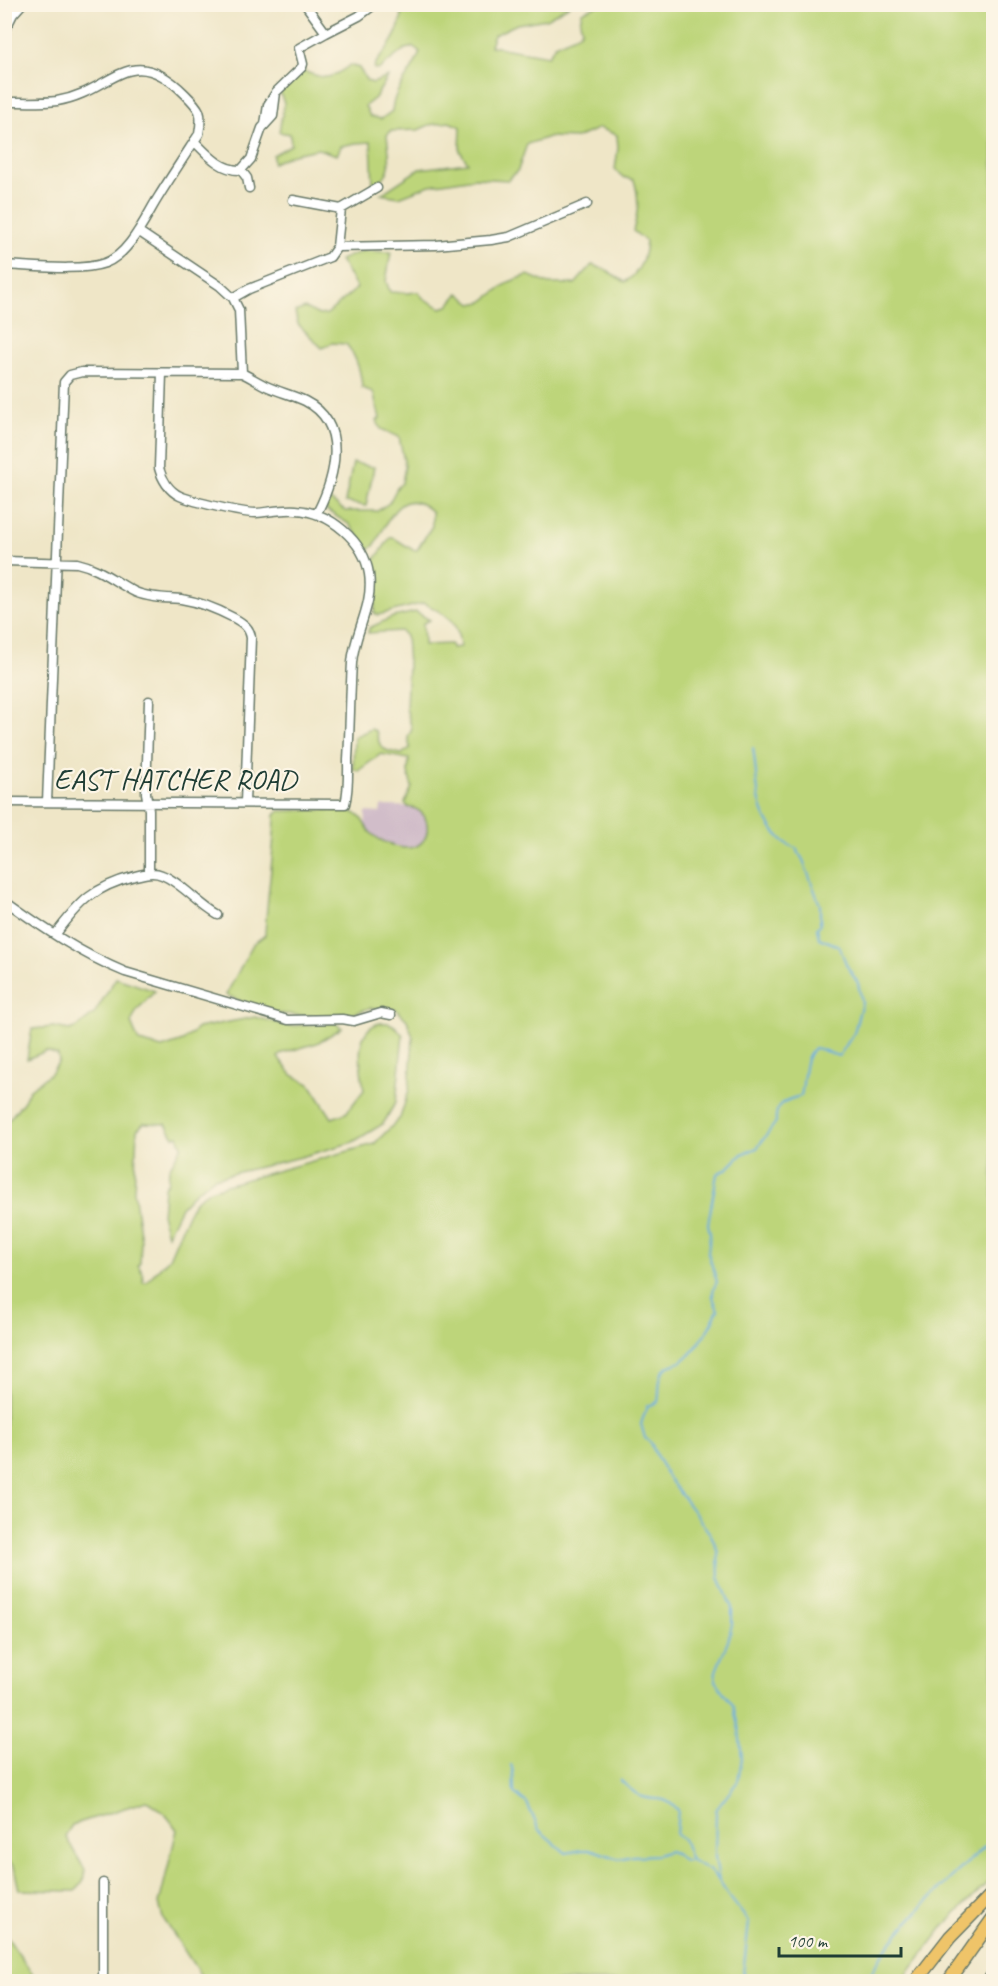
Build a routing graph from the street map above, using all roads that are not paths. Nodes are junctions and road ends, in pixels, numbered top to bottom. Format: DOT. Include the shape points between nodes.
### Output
graph roads {
  1 [pos="22,4"];
  2 [pos="305,4"];
  3 [pos="375,4"];
  4 [pos="4,32"];
  5 [pos="326,33"];
  6 [pos="4,83"];
  7 [pos="7,102"];
  8 [pos="194,141"];
  9 [pos="241,170"];
  10 [pos="249,188"];
  11 [pos="377,188"];
  12 [pos="292,200"];
  13 [pos="587,204"];
  14 [pos="4,205"];
  15 [pos="341,209"];
  16 [pos="138,231"];
  17 [pos="337,247"];
  18 [pos="4,265"];
  19 [pos="233,298"];
  20 [pos="162,373"];
  21 [pos="242,373"];
  22 [pos="317,513"];
  23 [pos="4,561"];
  24 [pos="56,562"];
  25 [pos="149,701"];
  26 [pos="4,802"];
  27 [pos="47,802"];
  28 [pos="148,803"];
  29 [pos="245,803"];
  30 [pos="149,873"];
  31 [pos="4,900"];
  32 [pos="218,915"];
  33 [pos="56,935"];
  34 [pos="391,1015"];
  35 [pos="103,1883"];
  36 [pos="993,1892"];
  37 [pos="993,1917"];
  38 [pos="993,1974"];
  39 [pos="102,1980"];
  40 [pos="915,1982"];
  41 [pos="948,1982"];
  42 [pos="988,1982"];
  1 -- 4 [label="street"];
  2 -- 5 [label="street"];
  3 -- 5 [label="street"];
  5 -- 9 [label="street" via="299,48 302,67 268,105 251,159"];
  6 -- 7 [label="street"];
  7 -- 8 [label="street" via="60,100 122,72 154,71 200,109 202,120"];
  7 -- 14 [label="street"];
  8 -- 9 [label="street" via="215,162"];
  8 -- 16 [label="street"];
  9 -- 10 [label="street"];
  11 -- 15 [label="street"];
  12 -- 15 [label="street"];
  13 -- 17 [label="street" via="509,237 436,245"];
  15 -- 17 [label="street"];
  16 -- 18 [label="street" via="114,258 99,265"];
  16 -- 19 [label="street"];
  17 -- 19 [label="street" via="330,257"];
  19 -- 21 [label="street" via="238,310"];
  20 -- 21 [label="street"];
  20 -- 22 [label="street" via="159,468 171,490 180,496 241,512"];
  20 -- 24 [label="street" via="82,372 67,377 63,388"];
  21 -- 22 [label="street" via="312,405 332,432 333,474"];
  22 -- 29 [label="street, EAST HATCHER ROAD" via="354,541 367,562 370,584 352,660 345,804"];
  23 -- 24 [label="street"];
  24 -- 27 [label="street"];
  24 -- 29 [label="street" via="88,566 136,592 215,608 250,630"];
  25 -- 28 [label="street"];
  26 -- 27 [label="street, EAST HATCHER ROAD"];
  27 -- 28 [label="street, EAST HATCHER ROAD"];
  28 -- 29 [label="street, EAST HATCHER ROAD"];
  28 -- 30 [label="street"];
  30 -- 32 [label="street" via="171,880"];
  30 -- 33 [label="street" via="123,879 87,897"];
  31 -- 33 [label="street"];
  33 -- 34 [label="street" via="126,972 288,1020 354,1021 381,1013"];
  35 -- 39 [label="street"];
  36 -- 40 [label="highway" via="950,1937"];
  37 -- 41 [label="highway"];
  38 -- 42 [label="highway"];
}
